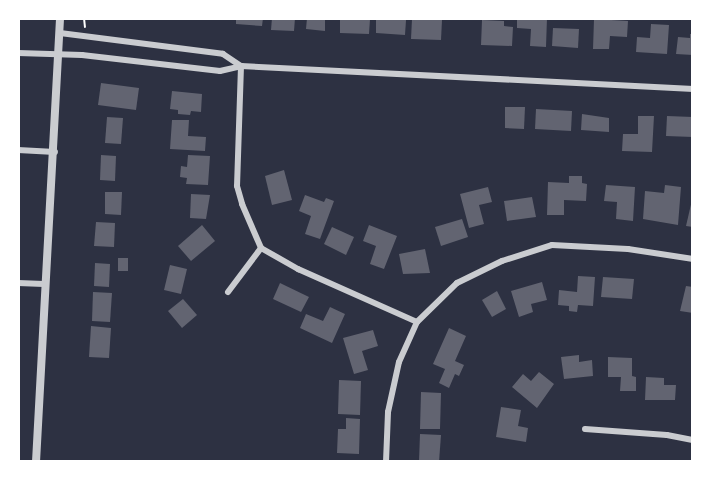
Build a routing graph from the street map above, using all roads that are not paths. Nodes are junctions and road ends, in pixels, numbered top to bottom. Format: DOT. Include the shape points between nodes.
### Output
graph roads {
  1 [pos="60,18"];
  2 [pos="60,33"];
  3 [pos="18,53"];
  4 [pos="59,56"];
  5 [pos="241,66"];
  6 [pos="693,89"];
  7 [pos="18,150"];
  8 [pos="55,152"];
  9 [pos="261,248"];
  10 [pos="693,259"];
  11 [pos="18,283"];
  12 [pos="44,284"];
  13 [pos="228,292"];
  14 [pos="417,322"];
  15 [pos="585,429"];
  16 [pos="693,440"];
  17 [pos="36,462"];
  18 [pos="386,462"];
  1 -- 2 [label="street"];
  2 -- 4 [label="street"];
  2 -- 5 [label="street" via="223,54"];
  3 -- 4 [label="street"];
  4 -- 5 [label="street" via="82,55 220,71"];
  4 -- 8 [label="street"];
  5 -- 6 [label="street"];
  5 -- 9 [label="street" via="237,186"];
  7 -- 8 [label="street"];
  8 -- 12 [label="street"];
  9 -- 13 [label="street"];
  9 -- 14 [label="street" via="298,269"];
  10 -- 14 [label="street" via="628,249 552,245 502,261 457,283"];
  11 -- 12 [label="street"];
  12 -- 17 [label="street"];
  14 -- 18 [label="street" via="399,363 388,412"];
  15 -- 16 [label="street"];
}
